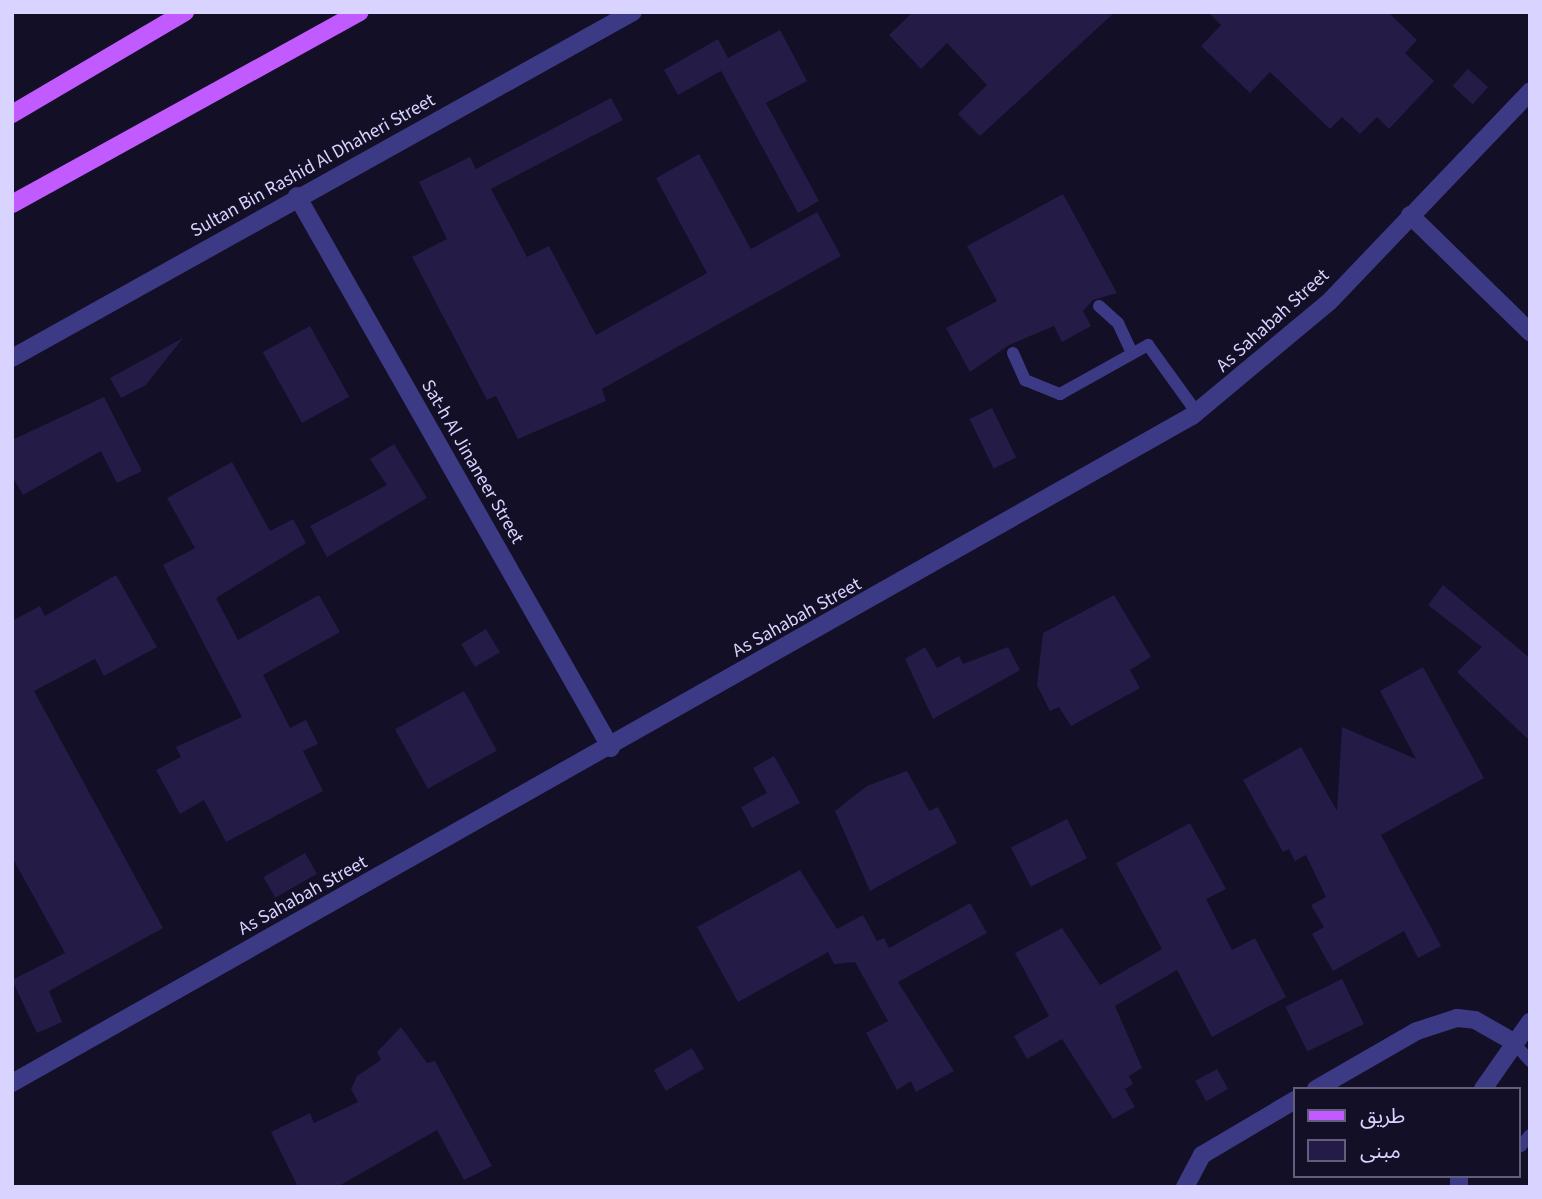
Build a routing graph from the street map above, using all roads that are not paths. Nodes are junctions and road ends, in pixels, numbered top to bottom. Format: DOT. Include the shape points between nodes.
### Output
graph roads {
  1 [pos="184,12"];
  2 [pos="360,12"];
  3 [pos="633,12"];
  4 [pos="1530,92"];
  5 [pos="12,114"];
  6 [pos="297,196"];
  7 [pos="12,204"];
  8 [pos="1410,215"];
  9 [pos="1100,306"];
  10 [pos="1530,332"];
  11 [pos="1131,351"];
  12 [pos="1013,353"];
  13 [pos="12,358"];
  14 [pos="1196,413"];
  15 [pos="611,748"];
  16 [pos="1530,1022"];
  17 [pos="1512,1041"];
  18 [pos="1530,1060"];
  19 [pos="12,1083"];
  20 [pos="1319,1087"];
  21 [pos="1484,1087"];
  22 [pos="1294,1101"];
  23 [pos="1530,1135"];
  24 [pos="1521,1146"];
  25 [pos="1185,1187"];
  1 -- 5 [label="main road"];
  2 -- 7 [label="main road"];
  3 -- 6 [label="street, Sultan Bin Rashid Al Dhaheri Street"];
  4 -- 8 [label="street, As Sahabah Street"];
  6 -- 13 [label="street, Sultan Bin Rashid Al Dhaheri Street"];
  6 -- 15 [label="street, Sat-h Al Jinaneer Street"];
  8 -- 10 [label="street"];
  8 -- 14 [label="street, As Sahabah Street" via="1286,342"];
  9 -- 11 [label="lane" via="1118,323"];
  11 -- 12 [label="lane" via="1060,394 1025,380"];
  11 -- 14 [label="lane" via="1148,345"];
  14 -- 15 [label="street, As Sahabah Street"];
  15 -- 19 [label="street, As Sahabah Street"];
  16 -- 17 [label="street"];
  17 -- 18 [label="lane"];
  17 -- 20 [label="street" via="1475,1020 1457,1018 1417,1031"];
  17 -- 21 [label="street"];
  22 -- 25 [label="street" via="1202,1156"];
  23 -- 24 [label="lane"];
}
